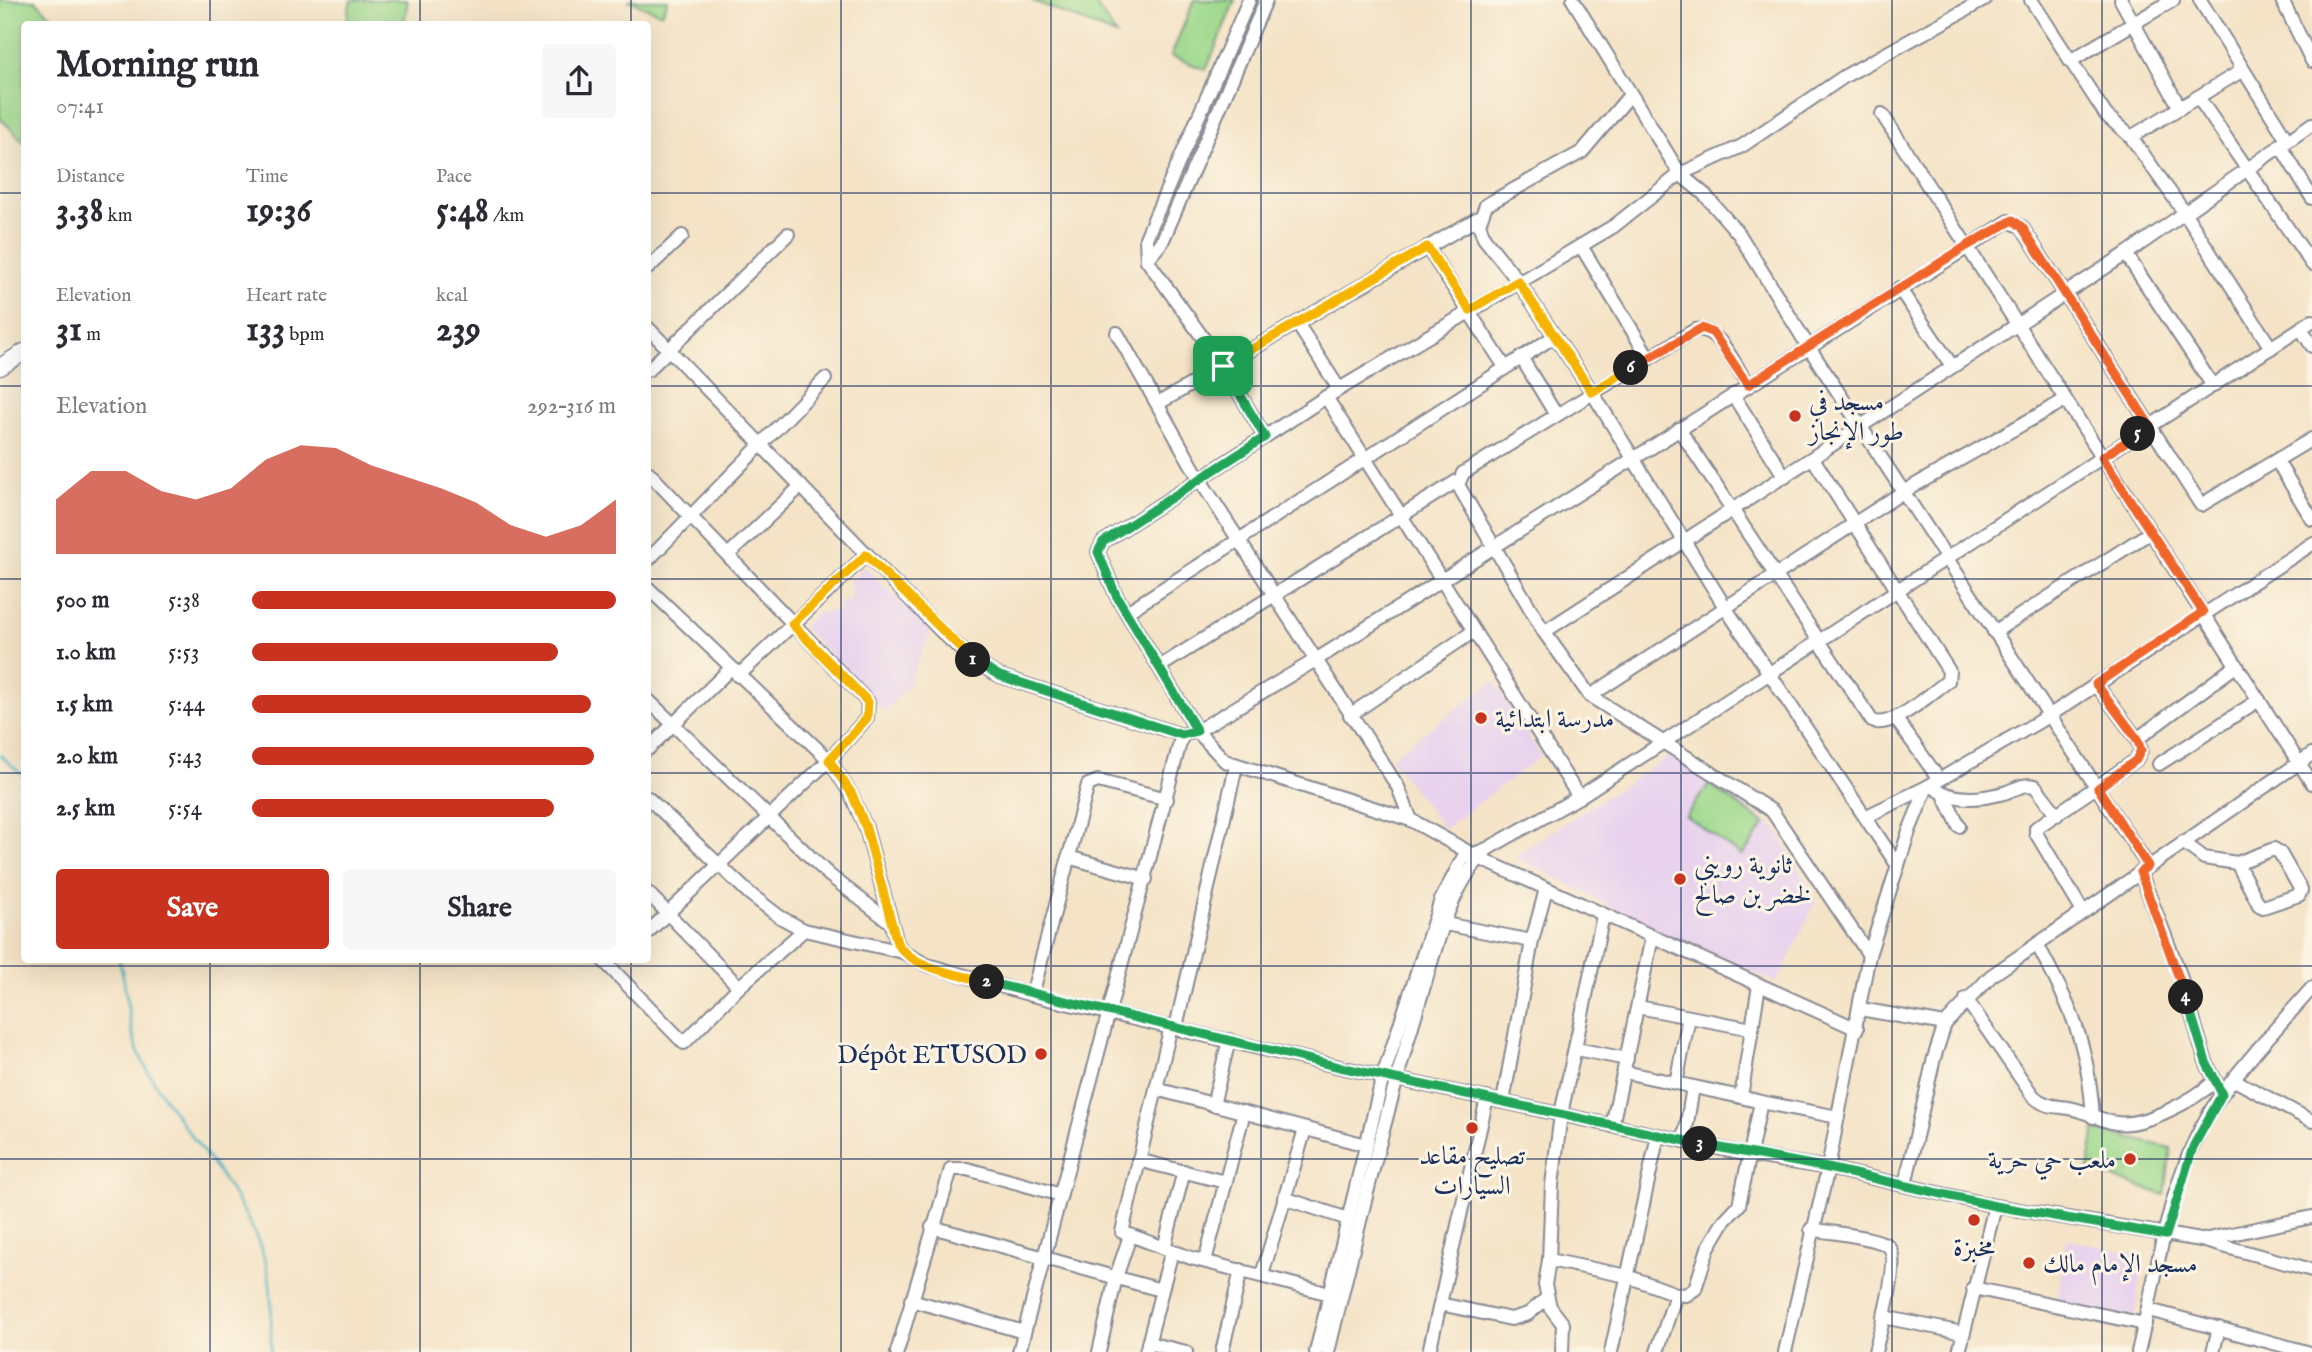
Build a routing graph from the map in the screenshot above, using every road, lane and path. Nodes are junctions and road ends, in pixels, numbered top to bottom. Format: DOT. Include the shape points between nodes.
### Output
graph roads {
  1 [pos="1249,0"];
  2 [pos="1266,0"];
  3 [pos="1573,0"];
  4 [pos="1984,0"];
  5 [pos="2031,0"];
  6 [pos="2121,0"];
  7 [pos="2173,0"];
  8 [pos="2200,0"];
  9 [pos="2282,0"];
  10 [pos="2134,25"];
  11 [pos="2070,61"];
  12 [pos="2312,61"];
  13 [pos="2244,70"];
  14 [pos="1630,95"];
  15 [pos="2198,97"];
  16 [pos="2180,108"];
  17 [pos="1882,114"];
  18 [pos="2312,124"];
  19 [pos="2131,137"];
  20 [pos="2283,142"];
  21 [pos="2246,170"];
  22 [pos="1680,174"];
  23 [pos="2312,198"];
  24 [pos="2185,212"];
  25 [pos="1480,217"];
  26 [pos="788,234"];
  27 [pos="682,236"];
  28 [pos="1581,246"];
  29 [pos="1427,247"];
  30 [pos="1965,247"];
  31 [pos="2126,254"];
  32 [pos="1147,260"];
  33 [pos="2312,264"];
  34 [pos="651,265"];
  35 [pos="1518,281"];
  36 [pos="1899,288"];
  37 [pos="2065,292"];
  38 [pos="1470,310"];
  39 [pos="1297,323"];
  40 [pos="2015,324"];
  41 [pos="2306,325"];
  42 [pos="651,331"];
  43 [pos="1117,333"];
  44 [pos="1555,336"];
  45 [pos="1808,346"];
  46 [pos="2312,346"];
  47 [pos="2271,348"];
  48 [pos="669,349"];
  49 [pos="21,354"];
  50 [pos="1521,357"];
  51 [pos="1649,358"];
  52 [pos="1223,366"];
  53 [pos="1952,366"];
  54 [pos="651,367"];
  55 [pos="1505,367"];
  56 [pos="0,368"];
  57 [pos="825,379"];
  58 [pos="1748,385"];
  59 [pos="2213,386"];
  60 [pos="1339,389"];
  61 [pos="1592,392"];
  62 [pos="1733,395"];
  63 [pos="1326,397"];
  64 [pos="2065,400"];
  65 [pos="1159,403"];
  66 [pos="1556,415"];
  67 [pos="2150,426"];
  68 [pos="1861,428"];
  69 [pos="1679,429"];
  70 [pos="1265,437"];
  71 [pos="2312,439"];
  72 [pos="760,443"];
  73 [pos="1364,457"];
  74 [pos="2102,457"];
  75 [pos="1633,459"];
  76 [pos="1814,460"];
  77 [pos="2277,461"];
  78 [pos="651,475"];
  79 [pos="1785,477"];
  80 [pos="1200,480"];
  81 [pos="1458,481"];
  82 [pos="801,486"];
  83 [pos="1903,492"];
  84 [pos="1731,511"];
  85 [pos="689,514"];
  86 [pos="1400,514"];
  87 [pos="2312,519"];
  88 [pos="1855,523"];
  89 [pos="2151,532"];
  90 [pos="1238,540"];
  91 [pos="1683,540"];
  92 [pos="1494,544"];
  93 [pos="2312,544"];
  94 [pos="728,555"];
  95 [pos="866,555"];
  96 [pos="651,557"];
  97 [pos="1946,559"];
  98 [pos="1774,576"];
  99 [pos="1441,578"];
  100 [pos="651,591"];
  101 [pos="1896,591"];
  102 [pos="1273,595"];
  103 [pos="1725,607"];
  104 [pos="1126,612"];
  105 [pos="2203,612"];
  106 [pos="792,624"];
  107 [pos="1474,631"];
  108 [pos="1544,632"];
  109 [pos="1994,632"];
  110 [pos="1818,642"];
  111 [pos="1314,661"];
  112 [pos="2237,665"];
  113 [pos="1159,667"];
  114 [pos="734,672"];
  115 [pos="1769,674"];
  116 [pos="2096,684"];
  117 [pos="1590,696"];
  118 [pos="2259,700"];
  119 [pos="651,703"];
  120 [pos="1350,715"];
  121 [pos="2050,715"];
  122 [pos="1896,719"];
  123 [pos="672,725"];
  124 [pos="1197,731"];
  125 [pos="1182,735"];
  126 [pos="2137,739"];
  127 [pos="1665,741"];
  128 [pos="651,746"];
  129 [pos="2312,754"];
  130 [pos="829,760"];
  131 [pos="2298,763"];
  132 [pos="2159,764"];
  133 [pos="1236,766"];
  134 [pos="1932,783"];
  135 [pos="2312,783"];
  136 [pos="2098,788"];
  137 [pos="1579,797"];
  138 [pos="1945,797"];
  139 [pos="1167,799"];
  140 [pos="651,801"];
  141 [pos="2057,815"];
  142 [pos="769,816"];
  143 [pos="1865,817"];
  144 [pos="1411,820"];
  145 [pos="1959,826"];
  146 [pos="2183,842"];
  147 [pos="1479,853"];
  148 [pos="1068,857"];
  149 [pos="720,862"];
  150 [pos="2236,863"];
  151 [pos="1898,866"];
  152 [pos="2144,869"];
  153 [pos="1146,879"];
  154 [pos="1546,889"];
  155 [pos="651,896"];
  156 [pos="667,912"];
  157 [pos="2083,912"];
  158 [pos="1603,915"];
  159 [pos="890,922"];
  160 [pos="1445,924"];
  161 [pos="651,929"];
  162 [pos="804,930"];
  163 [pos="1652,937"];
  164 [pos="1532,941"];
  165 [pos="2037,944"];
  166 [pos="903,952"];
  167 [pos="1870,955"];
  168 [pos="617,964"];
  169 [pos="1759,985"];
  170 [pos="739,987"];
  171 [pos="2312,988"];
  172 [pos="1032,995"];
  173 [pos="1966,999"];
  174 [pos="1638,1007"];
  175 [pos="1860,1009"];
  176 [pos="1111,1013"];
  177 [pos="1689,1017"];
  178 [pos="1945,1024"];
  179 [pos="1173,1026"];
  180 [pos="1752,1029"];
  181 [pos="1857,1029"];
  182 [pos="1230,1040"];
  183 [pos="1576,1049"];
  184 [pos="1625,1066"];
  185 [pos="1389,1077"];
  186 [pos="2234,1080"];
  187 [pos="2215,1081"];
  188 [pos="1676,1083"];
  189 [pos="1693,1087"];
  190 [pos="1156,1089"];
  191 [pos="2222,1094"];
  192 [pos="1741,1097"];
  193 [pos="1488,1098"];
  194 [pos="1503,1102"];
  195 [pos="1761,1102"];
  196 [pos="1213,1105"];
  197 [pos="2312,1108"];
  198 [pos="1244,1112"];
  199 [pos="1561,1114"];
  200 [pos="1838,1117"];
  201 [pos="2093,1117"];
  202 [pos="2308,1119"];
  203 [pos="1612,1126"];
  204 [pos="1305,1129"];
  205 [pos="1658,1135"];
  206 [pos="1684,1141"];
  207 [pos="1366,1145"];
  208 [pos="1750,1155"];
  209 [pos="1139,1160"];
  210 [pos="1828,1168"];
  211 [pos="1184,1171"];
  212 [pos="1225,1182"];
  213 [pos="1905,1185"];
  214 [pos="1060,1195"];
  215 [pos="1284,1198"];
  216 [pos="1995,1206"];
  217 [pos="2312,1217"];
  218 [pos="1348,1219"];
  219 [pos="932,1227"];
  220 [pos="1811,1229"];
  221 [pos="2166,1235"];
  222 [pos="1130,1236"];
  223 [pos="2201,1240"];
  224 [pos="1168,1250"];
  225 [pos="1044,1258"];
  226 [pos="1549,1260"];
  227 [pos="1205,1261"];
  228 [pos="1241,1270"];
  229 [pos="2312,1270"];
  230 [pos="1262,1275"];
  231 [pos="1627,1276"];
  232 [pos="1116,1277"];
  233 [pos="1973,1288"];
  234 [pos="1330,1294"];
  235 [pos="1676,1294"];
  236 [pos="1547,1298"];
  237 [pos="911,1300"];
  238 [pos="1440,1304"];
  239 [pos="2149,1310"];
  240 [pos="1883,1317"];
  241 [pos="2145,1324"];
  242 [pos="2219,1328"];
  243 [pos="1024,1332"];
  244 [pos="1963,1333"];
  245 [pos="1147,1348"];
  246 [pos="1660,1351"];
  247 [pos="897,1352"];
  248 [pos="1018,1352"];
  249 [pos="1099,1352"];
  250 [pos="1186,1352"];
  251 [pos="1222,1352"];
  252 [pos="1316,1352"];
  253 [pos="1328,1352"];
  254 [pos="1429,1352"];
  255 [pos="1562,1352"];
  256 [pos="1611,1352"];
  257 [pos="1784,1352"];
  258 [pos="1875,1352"];
  259 [pos="1959,1352"];
  260 [pos="2138,1352"];
  261 [pos="2213,1352"];
  262 [pos="2308,1352"];
  1 -- 32 [label="street" via="1146,238"];
  2 -- 32 [label="street" via="1161,246"];
  3 -- 14 [label="street"];
  4 -- 22 [label="street" via="1845,76 1742,146"];
  5 -- 11 [label="street"];
  6 -- 10 [label="street"];
  7 -- 10 [label="street"];
  8 -- 13 [label="street"];
  9 -- 12 [label="street"];
  10 -- 11 [label="street"];
  10 -- 16 [label="street"];
  11 -- 19 [label="street" via="2106,115"];
  13 -- 15 [label="street"];
  13 -- 20 [label="street"];
  14 -- 22 [label="street"];
  14 -- 25 [label="street" via="1582,152 1486,205"];
  15 -- 16 [label="street"];
  15 -- 21 [label="street"];
  16 -- 19 [label="street"];
  17 -- 30 [label="street"];
  18 -- 20 [label="street"];
  19 -- 24 [label="street"];
  20 -- 21 [label="street"];
  20 -- 23 [label="street"];
  21 -- 24 [label="street"];
  21 -- 33 [label="street"];
  22 -- 28 [label="street" via="1637,211"];
  22 -- 45 [label="street" via="1739,234"];
  24 -- 31 [label="street"];
  24 -- 47 [label="street"];
  25 -- 29 [label="street"];
  25 -- 35 [label="street" via="1484,238"];
  26 -- 48 [label="street"];
  27 -- 34 [label="street"];
  28 -- 35 [label="street"];
  28 -- 51 [label="street"];
  29 -- 38 [label="street"];
  29 -- 39 [label="street"];
  30 -- 36 [label="street"];
  30 -- 37 [label="street" via="2013,220"];
  30 -- 40 [label="street"];
  31 -- 37 [label="street"];
  31 -- 59 [label="street"];
  32 -- 52 [label="street"];
  35 -- 38 [label="street"];
  35 -- 44 [label="street"];
  36 -- 45 [label="street"];
  36 -- 53 [label="street"];
  37 -- 40 [label="street"];
  37 -- 67 [label="street"];
  38 -- 55 [label="street"];
  38 -- 60 [label="street"];
  39 -- 52 [label="street"];
  39 -- 60 [label="street"];
  40 -- 53 [label="street"];
  40 -- 64 [label="street"];
  41 -- 46 [label="street"];
  41 -- 47 [label="street"];
  42 -- 48 [label="street"];
  43 -- 65 [label="street"];
  44 -- 50 [label="street"];
  44 -- 61 [label="street"];
  45 -- 58 [label="street"];
  45 -- 68 [label="street"];
  47 -- 59 [label="street"];
  48 -- 54 [label="street"];
  48 -- 72 [label="street"];
  49 -- 56 [label="main road"];
  50 -- 55 [label="street"];
  50 -- 66 [label="street"];
  51 -- 58 [label="street" via="1695,330 1708,329"];
  51 -- 61 [label="street"];
  52 -- 65 [label="street"];
  52 -- 70 [label="street"];
  53 -- 68 [label="street"];
  55 -- 73 [label="street"];
  57 -- 72 [label="street"];
  58 -- 62 [label="street"];
  59 -- 67 [label="street"];
  60 -- 63 [label="street"];
  61 -- 66 [label="street"];
  61 -- 75 [label="street"];
  62 -- 69 [label="street"];
  62 -- 79 [label="street"];
  63 -- 70 [label="street"];
  63 -- 73 [label="street"];
  64 -- 74 [label="street"];
  64 -- 83 [label="street"];
  65 -- 80 [label="street"];
  66 -- 81 [label="street"];
  67 -- 74 [label="street"];
  67 -- 77 [label="street" via="2201,505"];
  68 -- 76 [label="street"];
  68 -- 83 [label="street"];
  69 -- 75 [label="street"];
  69 -- 84 [label="street"];
  70 -- 80 [label="street"];
  71 -- 77 [label="street"];
  72 -- 82 [label="street"];
  72 -- 85 [label="street"];
  73 -- 86 [label="street"];
  73 -- 90 [label="street"];
  74 -- 89 [label="street"];
  74 -- 97 [label="street"];
  75 -- 91 [label="street"];
  75 -- 92 [label="street"];
  76 -- 79 [label="street"];
  76 -- 88 [label="street"];
  77 -- 87 [label="street"];
  78 -- 85 [label="street"];
  79 -- 84 [label="street"];
  80 -- 90 [label="street"];
  80 -- 104 [label="street" via="1100,546 1098,557"];
  81 -- 86 [label="street"];
  81 -- 92 [label="street"];
  82 -- 94 [label="street"];
  82 -- 95 [label="street"];
  83 -- 88 [label="street"];
  83 -- 97 [label="street"];
  84 -- 91 [label="street"];
  84 -- 98 [label="street"];
  85 -- 94 [label="street"];
  85 -- 96 [label="street"];
  86 -- 99 [label="street"];
  86 -- 102 [label="street"];
  88 -- 98 [label="street"];
  88 -- 101 [label="street"];
  89 -- 105 [label="street"];
  89 -- 109 [label="street"];
  90 -- 102 [label="street"];
  90 -- 104 [label="street"];
  91 -- 103 [label="street"];
  91 -- 108 [label="street"];
  92 -- 99 [label="street"];
  92 -- 108 [label="street"];
  93 -- 105 [label="street"];
  94 -- 106 [label="street"];
  95 -- 106 [label="street"];
  95 -- 125 [label="street" via="975,663 1036,688"];
  97 -- 101 [label="street"];
  97 -- 109 [label="street"];
  98 -- 103 [label="street"];
  98 -- 110 [label="street"];
  99 -- 107 [label="street"];
  99 -- 111 [label="street"];
  100 -- 114 [label="street"];
  101 -- 110 [label="street"];
  101 -- 122 [label="street" via="1950,674 1948,681"];
  102 -- 111 [label="street"];
  102 -- 113 [label="street"];
  103 -- 115 [label="street"];
  103 -- 117 [label="street"];
  104 -- 113 [label="street"];
  105 -- 112 [label="street"];
  105 -- 116 [label="street"];
  106 -- 114 [label="street"];
  106 -- 130 [label="street" via="870,708 867,718"];
  107 -- 120 [label="street"];
  107 -- 137 [label="street"];
  108 -- 117 [label="street"];
  109 -- 121 [label="street"];
  110 -- 115 [label="street"];
  110 -- 122 [label="street" via="1872,721 1880,724"];
  111 -- 120 [label="street"];
  111 -- 124 [label="street"];
  112 -- 118 [label="street"];
  112 -- 126 [label="street"];
  113 -- 124 [label="street"];
  114 -- 123 [label="street"];
  114 -- 130 [label="street"];
  115 -- 127 [label="street"];
  115 -- 143 [label="street"];
  116 -- 121 [label="street"];
  116 -- 126 [label="street"];
  117 -- 127 [label="street"];
  118 -- 131 [label="street"];
  118 -- 132 [label="street"];
  119 -- 123 [label="street"];
  120 -- 144 [label="street" via="1398,787"];
  121 -- 134 [label="street"];
  121 -- 136 [label="street"];
  122 -- 134 [label="street"];
  123 -- 128 [label="street"];
  123 -- 142 [label="street"];
  124 -- 125 [label="street"];
  124 -- 133 [label="street" via="1215,752"];
  125 -- 139 [label="street"];
  126 -- 136 [label="street" via="2138,758"];
  127 -- 137 [label="street"];
  127 -- 167 [label="street" via="1779,817"];
  129 -- 131 [label="street"];
  130 -- 142 [label="street"];
  130 -- 159 [label="street" via="852,794 866,828"];
  131 -- 135 [label="street"];
  131 -- 146 [label="street"];
  133 -- 144 [label="street"];
  133 -- 179 [label="street"];
  134 -- 138 [label="street"];
  134 -- 143 [label="street"];
  134 -- 151 [label="street"];
  136 -- 141 [label="street"];
  136 -- 152 [label="street"];
  137 -- 147 [label="street"];
  138 -- 141 [label="street" via="1984,796 2031,785 2041,791"];
  138 -- 145 [label="street"];
  139 -- 148 [label="street" via="1092,782 1085,790"];
  139 -- 153 [label="street"];
  140 -- 149 [label="street"];
  141 -- 157 [label="street" via="2036,828 2036,833"];
  142 -- 149 [label="street"];
  142 -- 159 [label="street" via="830,875"];
  143 -- 151 [label="street"];
  144 -- 147 [label="street"];
  146 -- 150 [label="street" via="2204,858"];
  146 -- 152 [label="street"];
  147 -- 154 [label="street"];
  147 -- 160 [label="street" via="1463,877"];
  147 -- 185 [label="street" via="1456,867 1441,900"];
  148 -- 153 [label="street"];
  148 -- 172 [label="street"];
  149 -- 156 [label="street"];
  149 -- 162 [label="street" via="765,906"];
  150 -- 150 [label="street" via="2277,850 2301,892 2261,906"];
  151 -- 167 [label="street"];
  152 -- 157 [label="street"];
  152 -- 187 [label="street"];
  153 -- 176 [label="street"];
  154 -- 158 [label="street"];
  154 -- 164 [label="street"];
  155 -- 156 [label="street"];
  156 -- 161 [label="street"];
  156 -- 170 [label="street"];
  157 -- 165 [label="street"];
  158 -- 163 [label="street"];
  158 -- 183 [label="street"];
  159 -- 166 [label="street"];
  160 -- 164 [label="street"];
  160 -- 185 [label="street"];
  162 -- 166 [label="street"];
  162 -- 170 [label="street"];
  163 -- 169 [label="street"];
  163 -- 174 [label="street"];
  164 -- 194 [label="street"];
  165 -- 173 [label="street"];
  165 -- 201 [label="street" via="2071,1007 2080,1034 2092,1086"];
  166 -- 172 [label="street" via="927,965"];
  167 -- 175 [label="street"];
  168 -- 170 [label="street" via="684,1043"];
  169 -- 180 [label="street"];
  169 -- 181 [label="street"];
  171 -- 186 [label="street"];
  172 -- 176 [label="street"];
  173 -- 178 [label="street"];
  173 -- 201 [label="street" via="2040,1102"];
  174 -- 177 [label="street"];
  174 -- 184 [label="street"];
  175 -- 178 [label="street"];
  175 -- 181 [label="street"];
  176 -- 179 [label="street"];
  176 -- 214 [label="street"];
  177 -- 180 [label="street"];
  177 -- 188 [label="street"];
  178 -- 213 [label="street"];
  179 -- 182 [label="street"];
  179 -- 190 [label="street"];
  180 -- 192 [label="street"];
  181 -- 200 [label="street"];
  182 -- 185 [label="street"];
  182 -- 196 [label="street"];
  183 -- 184 [label="street"];
  183 -- 199 [label="street"];
  184 -- 188 [label="street"];
  184 -- 203 [label="street"];
  185 -- 193 [label="street"];
  185 -- 207 [label="street"];
  185 -- 253 [label="street"];
  186 -- 191 [label="street"];
  186 -- 202 [label="street"];
  187 -- 191 [label="street"];
  187 -- 201 [label="street" via="2193,1099 2130,1124"];
  188 -- 189 [label="street"];
  189 -- 192 [label="street"];
  189 -- 206 [label="street"];
  190 -- 196 [label="street"];
  190 -- 209 [label="street"];
  191 -- 221 [label="street" via="2193,1147"];
  192 -- 195 [label="street"];
  193 -- 194 [label="street"];
  193 -- 238 [label="street"];
  194 -- 199 [label="street"];
  195 -- 200 [label="street"];
  195 -- 208 [label="street"];
  196 -- 198 [label="street"];
  197 -- 202 [label="street"];
  198 -- 204 [label="street"];
  198 -- 212 [label="street"];
  199 -- 203 [label="street"];
  199 -- 226 [label="street"];
  200 -- 210 [label="street"];
  203 -- 205 [label="street"];
  204 -- 207 [label="street"];
  204 -- 215 [label="street"];
  205 -- 206 [label="street"];
  205 -- 231 [label="street"];
  206 -- 208 [label="street"];
  207 -- 218 [label="street"];
  208 -- 210 [label="street"];
  208 -- 235 [label="street" via="1739,1205 1709,1248 1695,1289 1686,1295"];
  209 -- 211 [label="street"];
  209 -- 222 [label="street" via="1121,1227"];
  210 -- 213 [label="street"];
  210 -- 220 [label="street"];
  211 -- 212 [label="street"];
  211 -- 224 [label="street"];
  212 -- 227 [label="street"];
  213 -- 216 [label="street"];
  214 -- 219 [label="street" via="953,1167"];
  214 -- 225 [label="street"];
  215 -- 218 [label="street"];
  215 -- 230 [label="street"];
  216 -- 221 [label="street"];
  216 -- 233 [label="street"];
  217 -- 223 [label="street"];
  218 -- 234 [label="street"];
  219 -- 225 [label="street"];
  219 -- 237 [label="street"];
  220 -- 240 [label="street" via="1891,1248 1894,1269"];
  220 -- 257 [label="street"];
  221 -- 223 [label="street"];
  221 -- 239 [label="street"];
  222 -- 224 [label="street"];
  222 -- 232 [label="street"];
  223 -- 229 [label="street"];
  224 -- 227 [label="street"];
  224 -- 232 [label="street" via="1161,1290"];
  224 -- 245 [label="street"];
  225 -- 232 [label="street"];
  225 -- 243 [label="street"];
  226 -- 231 [label="street"];
  226 -- 236 [label="street"];
  227 -- 228 [label="street"];
  228 -- 230 [label="street"];
  228 -- 251 [label="street"];
  230 -- 234 [label="street"];
  231 -- 235 [label="street"];
  231 -- 256 [label="street"];
  232 -- 249 [label="street"];
  233 -- 241 [label="street"];
  233 -- 244 [label="street"];
  234 -- 252 [label="street"];
  235 -- 246 [label="street"];
  236 -- 238 [label="street" via="1528,1314 1511,1319"];
  236 -- 255 [label="street" via="1563,1324"];
  237 -- 243 [label="street"];
  237 -- 247 [label="street"];
  238 -- 254 [label="street"];
  239 -- 241 [label="street"];
  239 -- 242 [label="street"];
  240 -- 244 [label="street"];
  240 -- 258 [label="street"];
  241 -- 260 [label="street"];
  242 -- 261 [label="street"];
  242 -- 262 [label="street"];
  243 -- 248 [label="street"];
  244 -- 259 [label="street"];
  245 -- 250 [label="street"];
}
